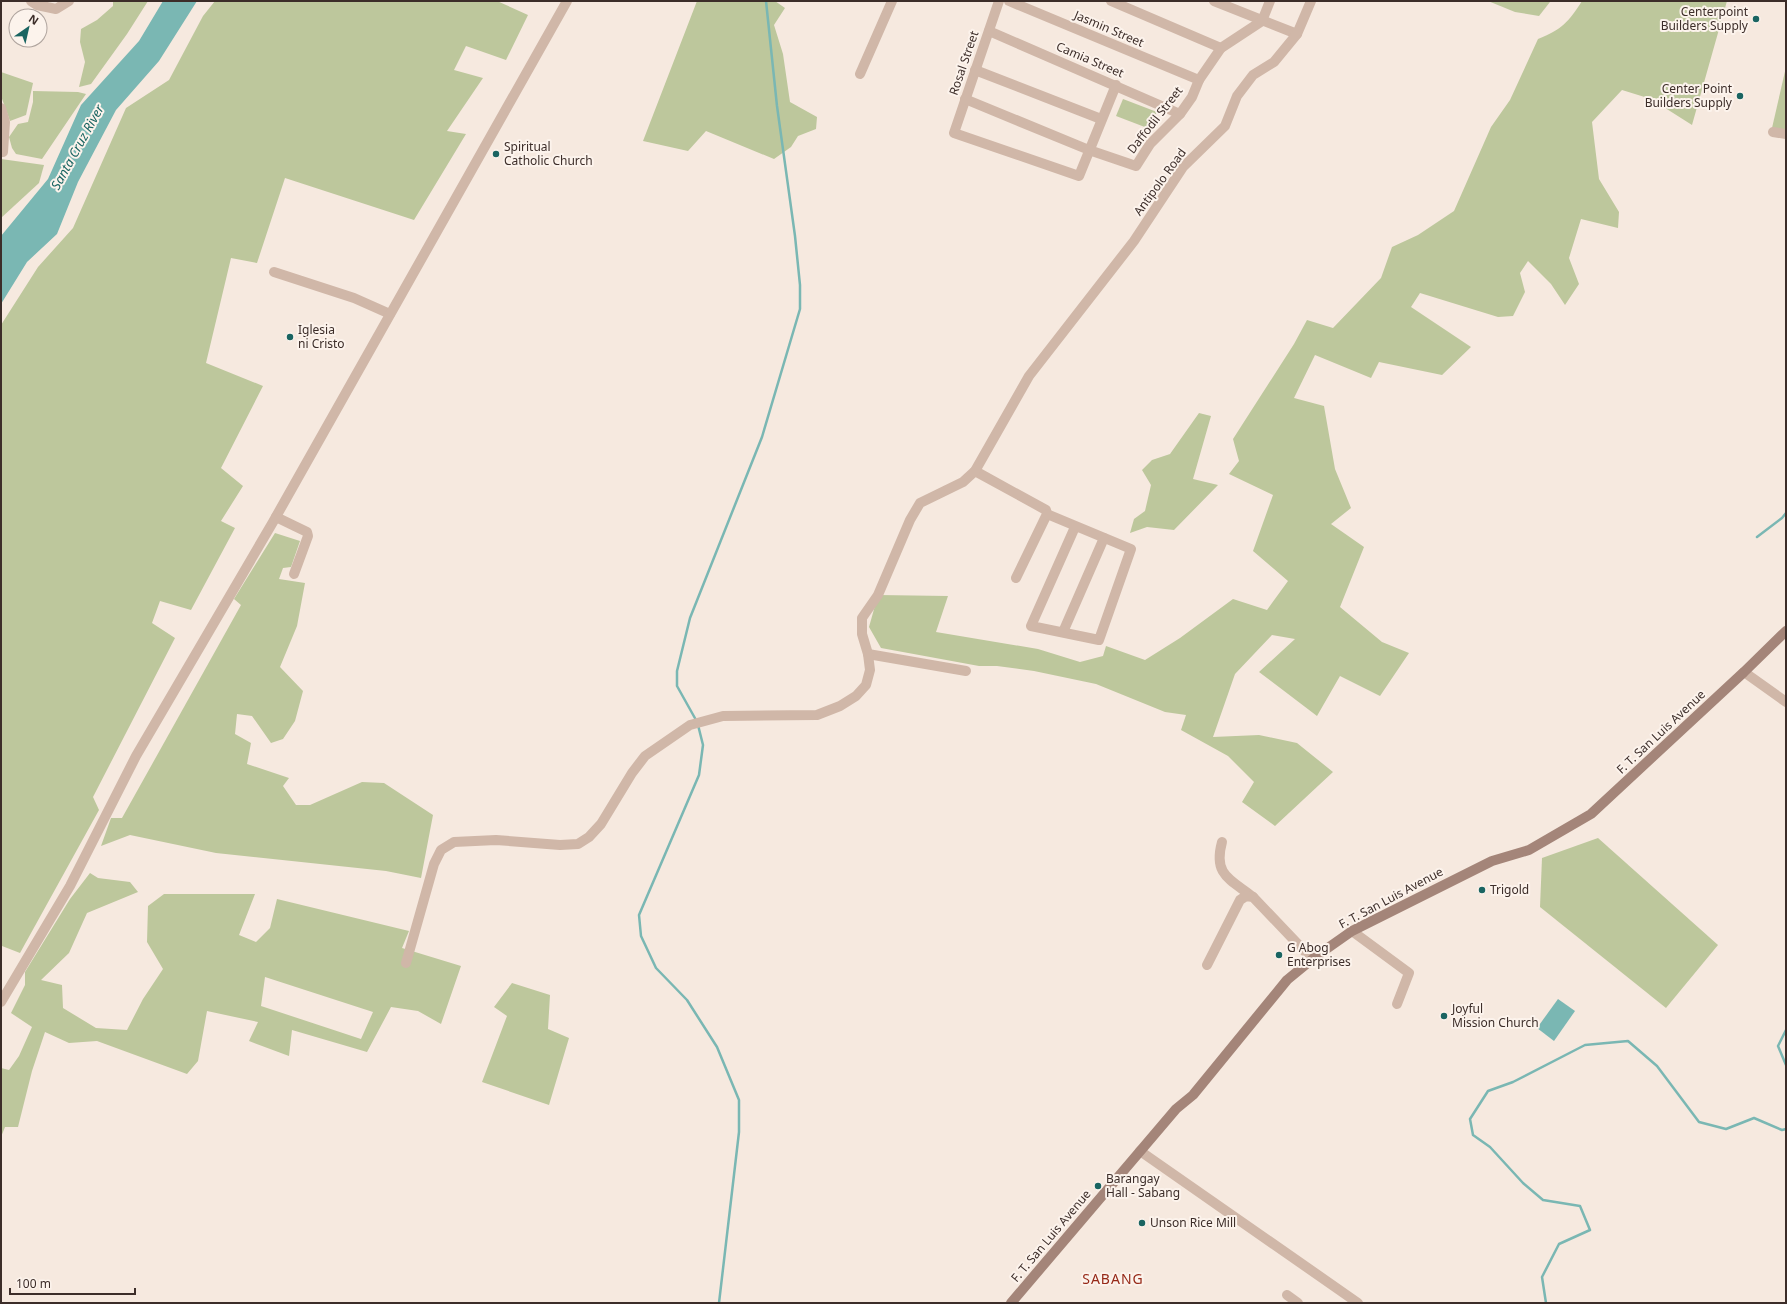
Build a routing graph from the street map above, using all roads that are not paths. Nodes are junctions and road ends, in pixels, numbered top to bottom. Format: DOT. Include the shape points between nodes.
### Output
graph roads {
  1 [pos="30,1"];
  2 [pos="69,1"];
  3 [pos="567,1"];
  4 [pos="892,1"];
  5 [pos="999,1"];
  6 [pos="1009,1"];
  7 [pos="1110,1"];
  8 [pos="1214,1"];
  9 [pos="1270,1"];
  10 [pos="1311,1"];
  11 [pos="1262,20"];
  12 [pos="989,31"];
  13 [pos="1297,34"];
  14 [pos="1221,48"];
  15 [pos="975,70"];
  16 [pos="860,74"];
  17 [pos="1199,80"];
  18 [pos="1116,85"];
  19 [pos="965,100"];
  20 [pos="1,108"];
  21 [pos="1180,114"];
  22 [pos="1101,119"];
  23 [pos="1773,132"];
  24 [pos="1786,134"];
  25 [pos="1089,150"];
  26 [pos="3,152"];
  27 [pos="274,272"];
  28 [pos="390,314"];
  29 [pos="974,471"];
  30 [pos="1047,514"];
  31 [pos="276,517"];
  32 [pos="1075,527"];
  33 [pos="1104,538"];
  34 [pos="294,574"];
  35 [pos="1016,578"];
  36 [pos="1786,631"];
  37 [pos="1063,632"];
  38 [pos="868,654"];
  39 [pos="966,670"];
  40 [pos="1744,672"];
  41 [pos="1786,702"];
  42 [pos="1222,842"];
  43 [pos="1253,897"];
  44 [pos="1352,931"];
  45 [pos="1312,959"];
  46 [pos="406,963"];
  47 [pos="1207,965"];
  48 [pos="1,1002"];
  49 [pos="1397,1004"];
  50 [pos="1140,1151"];
  51 [pos="1287,1295"];
  52 [pos="1356,1302"];
  53 [pos="1011,1303"];
  54 [pos="1298,1303"];
  1 -- 2 [label="street" via="56,9"];
  3 -- 28 [label="street"];
  4 -- 16 [label="street"];
  5 -- 12 [label="street, Rosal Street"];
  6 -- 17 [label="street, Jasmin Street"];
  7 -- 14 [label="street"];
  8 -- 11 [label="street"];
  9 -- 11 [label="street"];
  10 -- 13 [label="street, Antipolo Road"];
  11 -- 13 [label="street"];
  11 -- 14 [label="street, Daffodil Street"];
  12 -- 15 [label="street, Rosal Street"];
  12 -- 18 [label="street, Camia Street"];
  13 -- 29 [label="street, Antipolo Road" via="1274,62 1253,75 1237,96 1224,126 1184,167 1134,241 1028,376"];
  14 -- 17 [label="street, Daffodil Street"];
  15 -- 19 [label="street, Rosal Street"];
  15 -- 22 [label="street"];
  17 -- 21 [label="street, Daffodil Street" via="1192,97"];
  18 -- 21 [label="street, Camia Street"];
  18 -- 22 [label="street"];
  19 -- 25 [label="street"];
  19 -- 25 [label="street, Rosal Street" via="954,133 1079,176"];
  20 -- 26 [label="street" via="5,122"];
  21 -- 25 [label="street, Daffodil Street" via="1150,144 1136,166"];
  22 -- 25 [label="street"];
  23 -- 24 [label="street"];
  27 -- 28 [label="street" via="354,298"];
  28 -- 31 [label="street"];
  29 -- 30 [label="street" via="1046,510"];
  29 -- 38 [label="street, Antipolo Road" via="963,482 920,503 910,520 878,595 862,618 862,634"];
  30 -- 32 [label="street"];
  30 -- 35 [label="street"];
  31 -- 34 [label="street" via="307,532 308,536"];
  31 -- 48 [label="street" via="136,756 70,886"];
  32 -- 33 [label="street"];
  32 -- 37 [label="street" via="1031,626"];
  33 -- 37 [label="street"];
  33 -- 37 [label="street" via="1131,549 1099,640"];
  36 -- 40 [label="main road, F. T. San Luis Avenue"];
  38 -- 39 [label="street"];
  38 -- 46 [label="street, Antipolo Road" via="870,670 866,685 856,696 840,706 817,715 723,716 690,725 645,756 601,824 578,844 496,840 454,842 441,850 434,864"];
  40 -- 41 [label="street"];
  40 -- 44 [label="main road, F. T. San Luis Avenue" via="1591,814 1529,850 1492,861"];
  42 -- 43 [label="street" via="1218,862 1222,873"];
  43 -- 45 [label="street"];
  43 -- 47 [label="street" via="1246,896 1240,900"];
  44 -- 45 [label="main road, F. T. San Luis Avenue"];
  44 -- 49 [label="street" via="1409,973"];
  45 -- 50 [label="main road, F. T. San Luis Avenue" via="1287,980 1193,1095 1176,1109"];
  50 -- 52 [label="street"];
  50 -- 53 [label="main road, F. T. San Luis Avenue"];
  51 -- 54 [label="street"];
}
